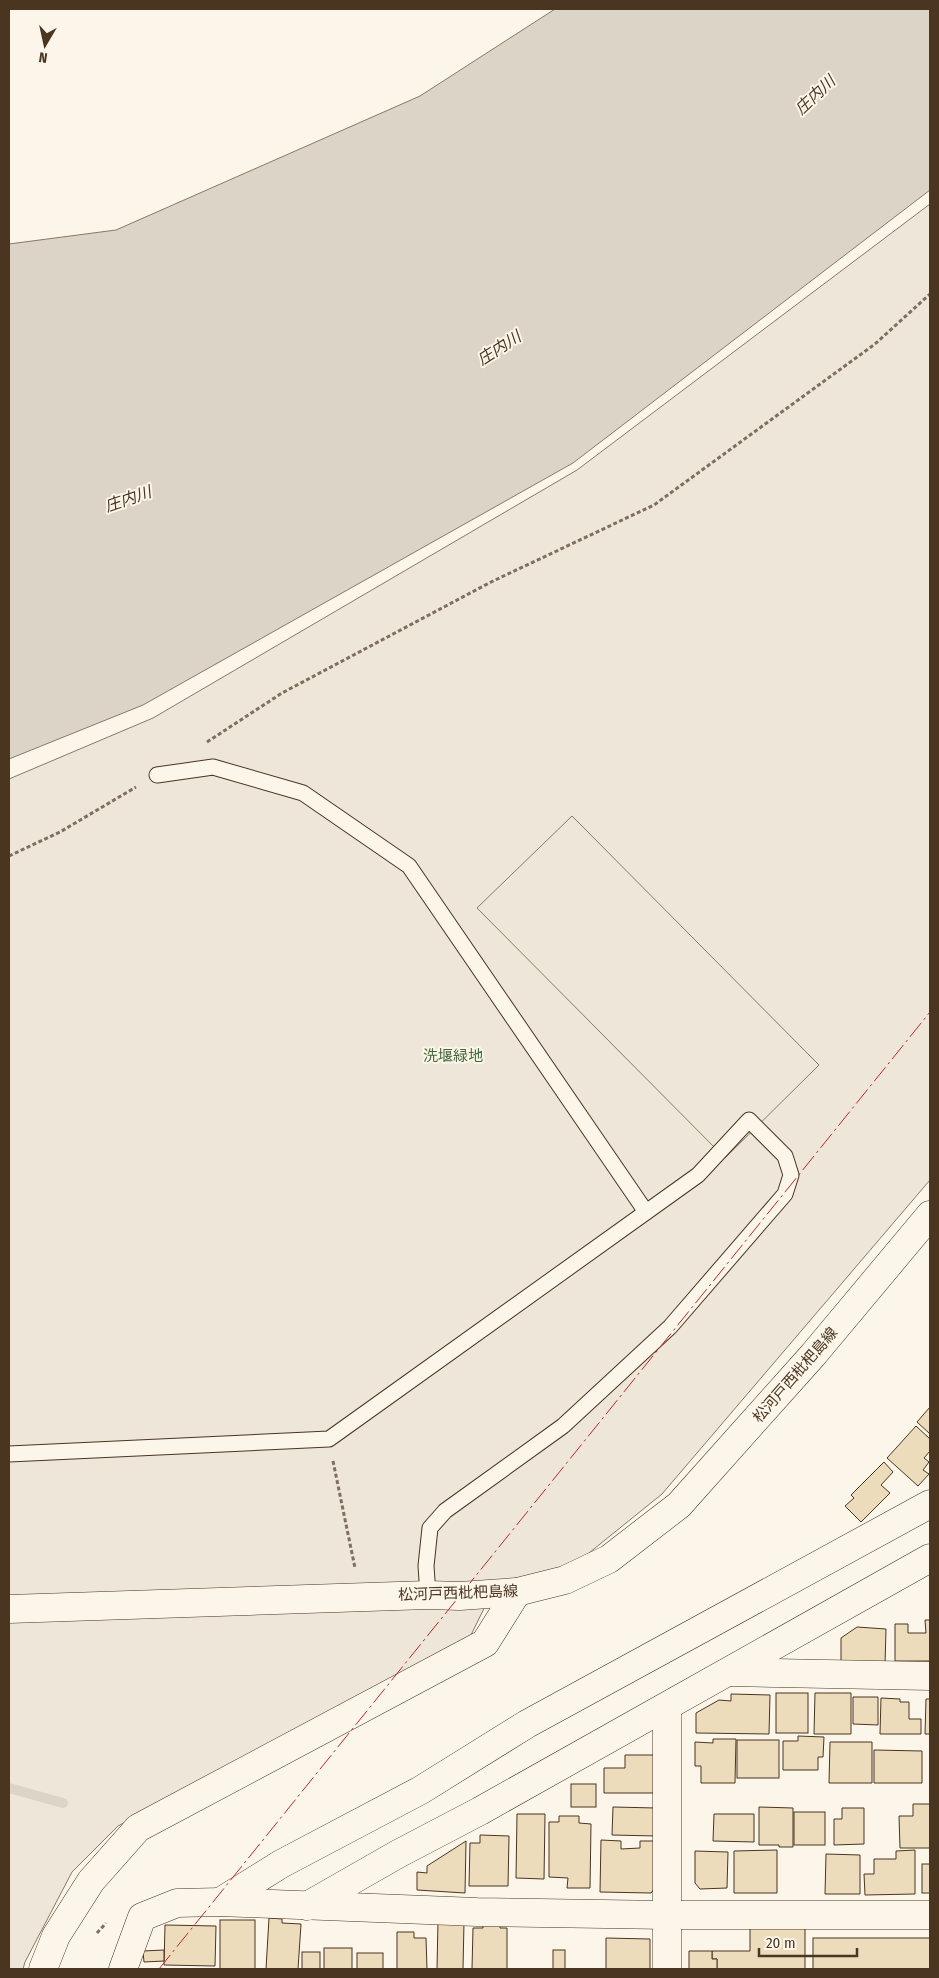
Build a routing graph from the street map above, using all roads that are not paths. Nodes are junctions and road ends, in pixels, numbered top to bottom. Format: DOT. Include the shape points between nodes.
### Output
graph roads {
  1 [pos="158,775"];
  2 [pos="646,1212"];
  3 [pos="930,1215"];
  4 [pos="9,1454"];
  5 [pos="930,1504"];
  6 [pos="930,1558"];
  7 [pos="517,1592"];
  8 [pos="428,1595"];
  9 [pos="9,1608"];
  10 [pos="730,1672"];
  11 [pos="930,1676"];
  12 [pos="667,1707"];
  13 [pos="220,1902"];
  14 [pos="307,1906"];
  15 [pos="667,1915"];
  16 [pos="930,1915"];
  17 [pos="43,1969"];
  18 [pos="123,1969"];
  19 [pos="667,1969"];
  1 -- 2 [label="lane" via="213,767 303,793 409,866"];
  2 -- 4 [label="lane" via="329,1439"];
  2 -- 8 [label="lane" via="698,1175 749,1120 785,1156 791,1175 785,1194 670,1327 563,1426 445,1512 430,1528 426,1566"];
  3 -- 7 [label="street, 松河戸西枇杷島線" via="813,1356 679,1506 609,1559 565,1580"];
  5 -- 13 [label="street" via="527,1724 421,1790 281,1864"];
  6 -- 10 [label="street"];
  7 -- 8 [label="street, 松河戸西枇杷島線"];
  7 -- 17 [label="street" via="485,1643 138,1828 90,1881 56,1936"];
  8 -- 9 [label="street, 松河戸西枇杷島線"];
  10 -- 11 [label="street"];
  10 -- 12 [label="street"];
  12 -- 14 [label="street"];
  12 -- 15 [label="street"];
  13 -- 14 [label="street"];
  13 -- 18 [label="street" via="177,1903 142,1917"];
  14 -- 15 [label="street"];
  15 -- 16 [label="street"];
  15 -- 19 [label="street"];
}
